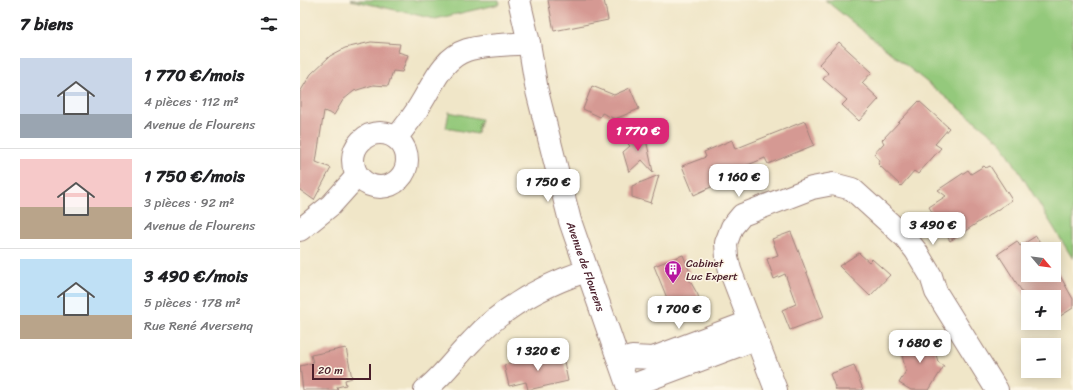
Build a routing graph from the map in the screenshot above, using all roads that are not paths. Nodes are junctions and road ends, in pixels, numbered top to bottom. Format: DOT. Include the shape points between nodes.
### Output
graph roads {
  1 [pos="519,0"];
  2 [pos="529,42"];
  3 [pos="396,138"];
  4 [pos="357,176"];
  5 [pos="300,230"];
  6 [pos="586,271"];
  7 [pos="753,330"];
  8 [pos="619,361"];
  9 [pos="628,389"];
  10 [pos="425,390"];
  11 [pos="776,390"];
  12 [pos="997,390"];
  1 -- 2 [label="street, Avenue de Flourens"];
  2 -- 3 [label="street" via="467,51 452,58 441,69"];
  2 -- 6 [label="street, Avenue de Flourens" via="544,121"];
  3 -- 4 [label="street" via="386,133 366,137 358,145 354,155 353,166"];
  3 -- 4 [label="street" via="404,145 408,166 396,184 385,188 375,187"];
  4 -- 5 [label="street" via="331,205"];
  6 -- 8 [label="street, Avenue de Flourens"];
  6 -- 10 [label="street" via="560,280 499,316 473,339"];
  7 -- 8 [label="street" via="653,358 632,357"];
  7 -- 9 [label="street"];
  7 -- 11 [label="street"];
  7 -- 12 [label="street" via="727,258 726,243 732,227 742,215 812,188 833,184 852,189 905,236 931,276 936,292"];
  8 -- 9 [label="street, Avenue de Flourens"];
}
